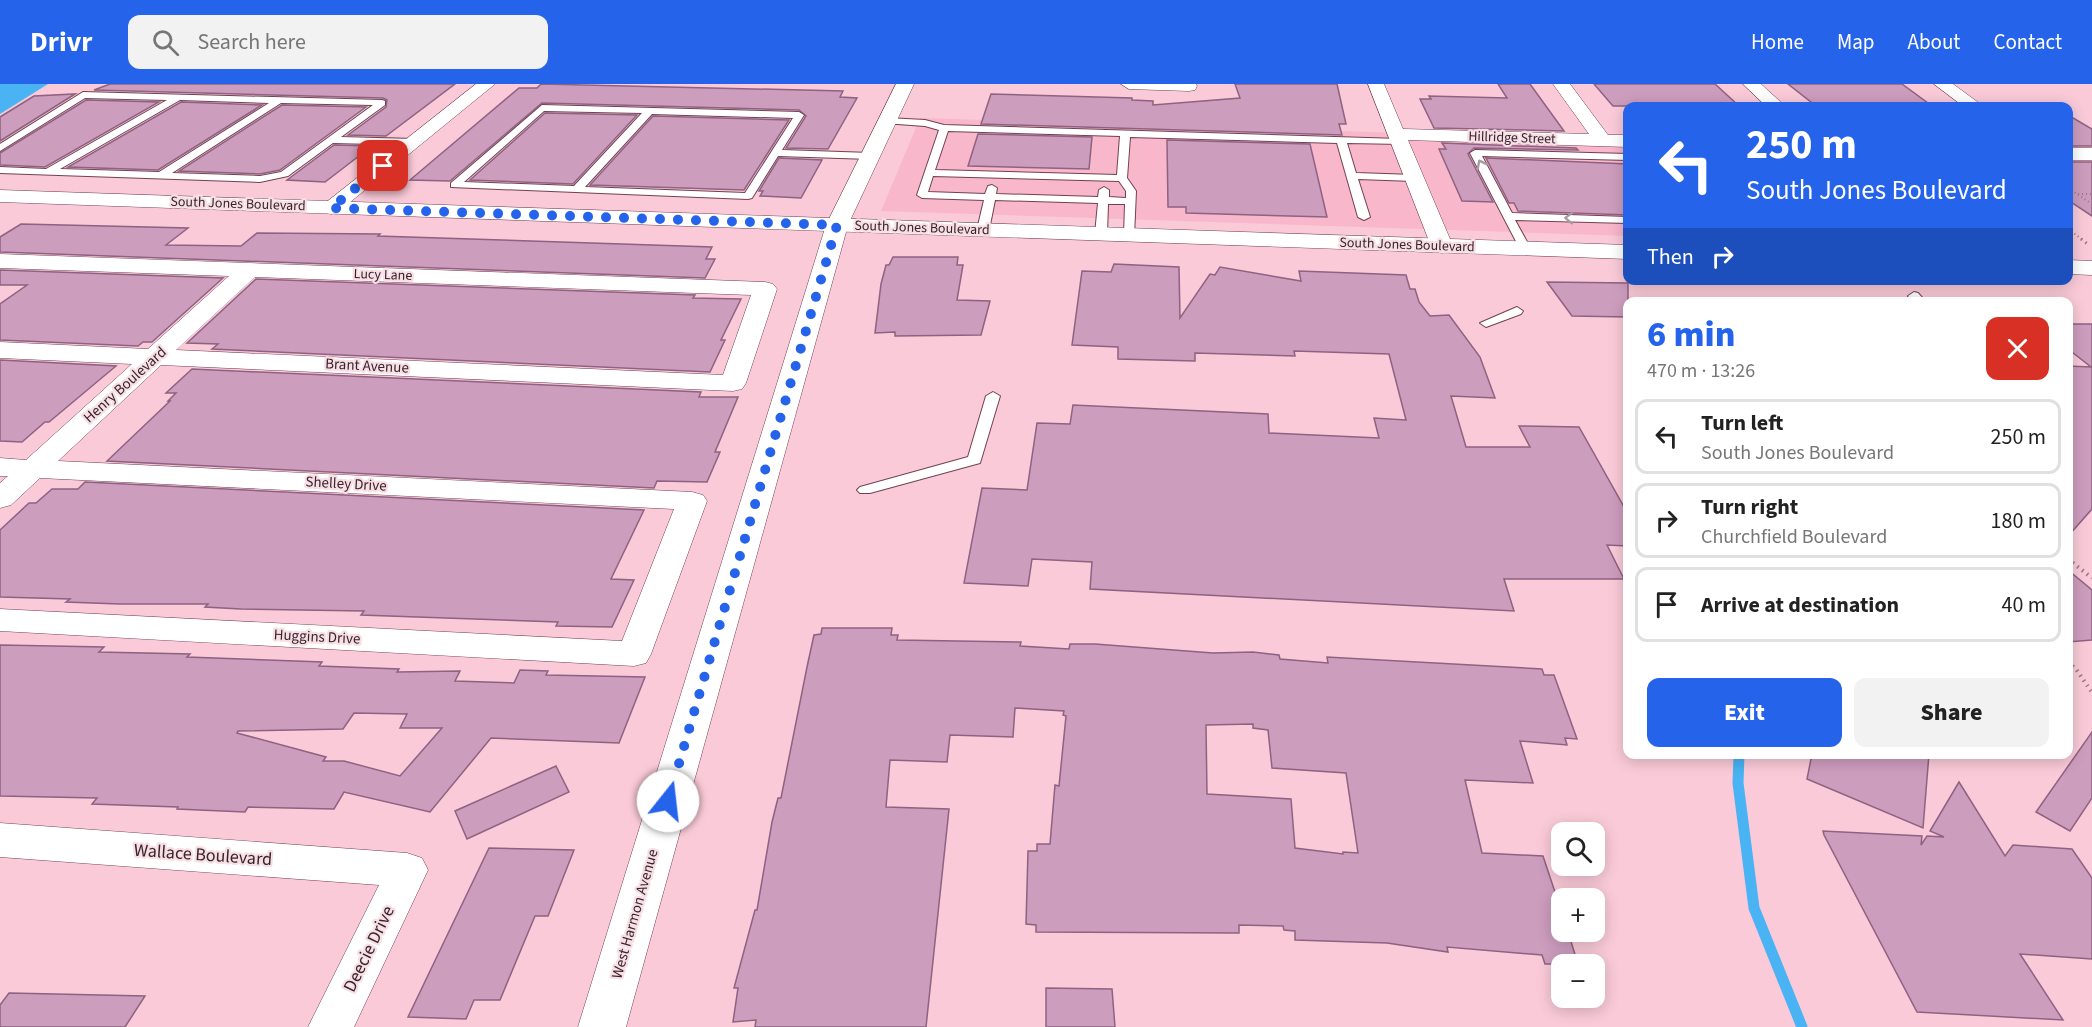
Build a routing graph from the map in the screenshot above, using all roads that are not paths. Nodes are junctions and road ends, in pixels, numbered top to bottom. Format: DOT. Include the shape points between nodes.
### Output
graph roads {
  1 [pos="487,84"];
  2 [pos="905,84"];
  3 [pos="1129,84"];
  4 [pos="1376,84"];
  5 [pos="1561,84"];
  6 [pos="1751,84"];
  7 [pos="1942,84"];
  8 [pos="1189,86"];
  9 [pos="178,98"];
  10 [pos="280,100"];
  11 [pos="1771,102"];
  12 [pos="1968,102"];
  13 [pos="648,111"];
  14 [pos="887,121"];
  15 [pos="944,128"];
  16 [pos="1125,134"];
  17 [pos="1398,138"];
  18 [pos="333,140"];
  19 [pos="1341,140"];
  20 [pos="1603,141"];
  21 [pos="1623,141"];
  22 [pos="414,142"];
  23 [pos="0,148"];
  24 [pos="775,153"];
  25 [pos="2073,153"];
  26 [pos="2092,154"];
  27 [pos="871,156"];
  28 [pos="1623,157"];
  29 [pos="0,170"];
  30 [pos="47,172"];
  31 [pos="929,173"];
  32 [pos="995,175"];
  33 [pos="160,176"];
  34 [pos="1352,176"];
  35 [pos="1122,178"];
  36 [pos="1414,178"];
  37 [pos="577,189"];
  38 [pos="0,196"];
  39 [pos="990,197"];
  40 [pos="1103,201"];
  41 [pos="1130,201"];
  42 [pos="331,208"];
  43 [pos="1508,216"];
  44 [pos="1364,217"];
  45 [pos="1623,220"];
  46 [pos="837,225"];
  47 [pos="983,230"];
  48 [pos="1101,234"];
  49 [pos="1130,235"];
  50 [pos="1442,246"];
  51 [pos="1525,249"];
  52 [pos="1623,252"];
  53 [pos="0,261"];
  54 [pos="2073,267"];
  55 [pos="2092,268"];
  56 [pos="249,270"];
  57 [pos="1517,311"];
  58 [pos="1486,323"];
  59 [pos="0,350"];
  60 [pos="158,356"];
  61 [pos="733,383"];
  62 [pos="993,396"];
  63 [pos="0,466"];
  64 [pos="34,468"];
  65 [pos="865,490"];
  66 [pos="0,499"];
  67 [pos="0,620"];
  68 [pos="634,654"];
  69 [pos="0,840"];
  70 [pos="407,870"];
  71 [pos="331,1027"];
  72 [pos="602,1027"];
  1 -- 22 [label="street"];
  2 -- 14 [label="main road, West Harmon Avenue"];
  3 -- 8 [label="street"];
  4 -- 17 [label="street"];
  5 -- 20 [label="street"];
  6 -- 11 [label="street"];
  7 -- 12 [label="street"];
  9 -- 10 [label="lane"];
  9 -- 23 [label="lane" via="83,95"];
  9 -- 30 [label="lane"];
  10 -- 18 [label="lane" via="382,103"];
  10 -- 33 [label="lane"];
  13 -- 24 [label="lane" via="799,115"];
  13 -- 37 [label="lane"];
  13 -- 37 [label="lane" via="542,108 455,185"];
  14 -- 15 [label="lane"];
  14 -- 27 [label="main road, West Harmon Avenue"];
  15 -- 16 [label="lane"];
  15 -- 31 [label="lane"];
  16 -- 19 [label="lane"];
  16 -- 35 [label="lane"];
  17 -- 19 [label="lane"];
  17 -- 20 [label="street, Hillridge Street"];
  17 -- 36 [label="street"];
  18 -- 22 [label="lane"];
  18 -- 33 [label="lane" via="284,174 260,179"];
  19 -- 34 [label="lane"];
  20 -- 21 [label="street, Hillridge Street"];
  22 -- 42 [label="street"];
  24 -- 27 [label="lane"];
  24 -- 37 [label="lane" via="748,196"];
  25 -- 26 [label="street"];
  27 -- 46 [label="main road, West Harmon Avenue"];
  43 -- 28 [label="lane, one-way" via="1475,153"];
  29 -- 30 [label="lane"];
  30 -- 33 [label="lane"];
  31 -- 32 [label="lane"];
  31 -- 39 [label="lane" via="922,195"];
  32 -- 35 [label="lane"];
  32 -- 39 [label="lane"];
  34 -- 36 [label="lane"];
  34 -- 44 [label="lane"];
  35 -- 40 [label="lane" via="1104,188"];
  35 -- 41 [label="lane" via="1131,190"];
  36 -- 50 [label="street"];
  38 -- 42 [label="main road, South Jones Boulevard"];
  39 -- 40 [label="lane"];
  39 -- 47 [label="lane"];
  40 -- 41 [label="lane"];
  40 -- 48 [label="lane"];
  41 -- 49 [label="lane"];
  42 -- 46 [label="main road, South Jones Boulevard"];
  45 -- 43 [label="lane, one-way"];
  43 -- 51 [label="lane"];
  46 -- 47 [label="main road, South Jones Boulevard"];
  46 -- 72 [label="main road, West Harmon Avenue"];
  47 -- 48 [label="main road, South Jones Boulevard"];
  48 -- 49 [label="main road, South Jones Boulevard"];
  49 -- 50 [label="main road, South Jones Boulevard"];
  50 -- 51 [label="main road, South Jones Boulevard"];
  51 -- 52 [label="main road, South Jones Boulevard"];
  53 -- 56 [label="street, Lucy Lane"];
  54 -- 55 [label="main road"];
  56 -- 60 [label="street, Henry Boulevard"];
  56 -- 61 [label="street, Lucy Lane" via="765,289"];
  57 -- 58 [label="lane"];
  59 -- 60 [label="street, Brant Avenue"];
  60 -- 61 [label="street, Brant Avenue"];
  60 -- 64 [label="street, Henry Boulevard"];
  62 -- 65 [label="lane" via="975,460"];
  63 -- 64 [label="street, Shelley Drive"];
  64 -- 66 [label="street, Henry Boulevard"];
  64 -- 68 [label="street, Shelley Drive" via="692,501"];
  67 -- 68 [label="street, Huggins Drive"];
  69 -- 70 [label="street, Wallace Boulevard"];
  70 -- 71 [label="street, Deecie Drive"];
}
